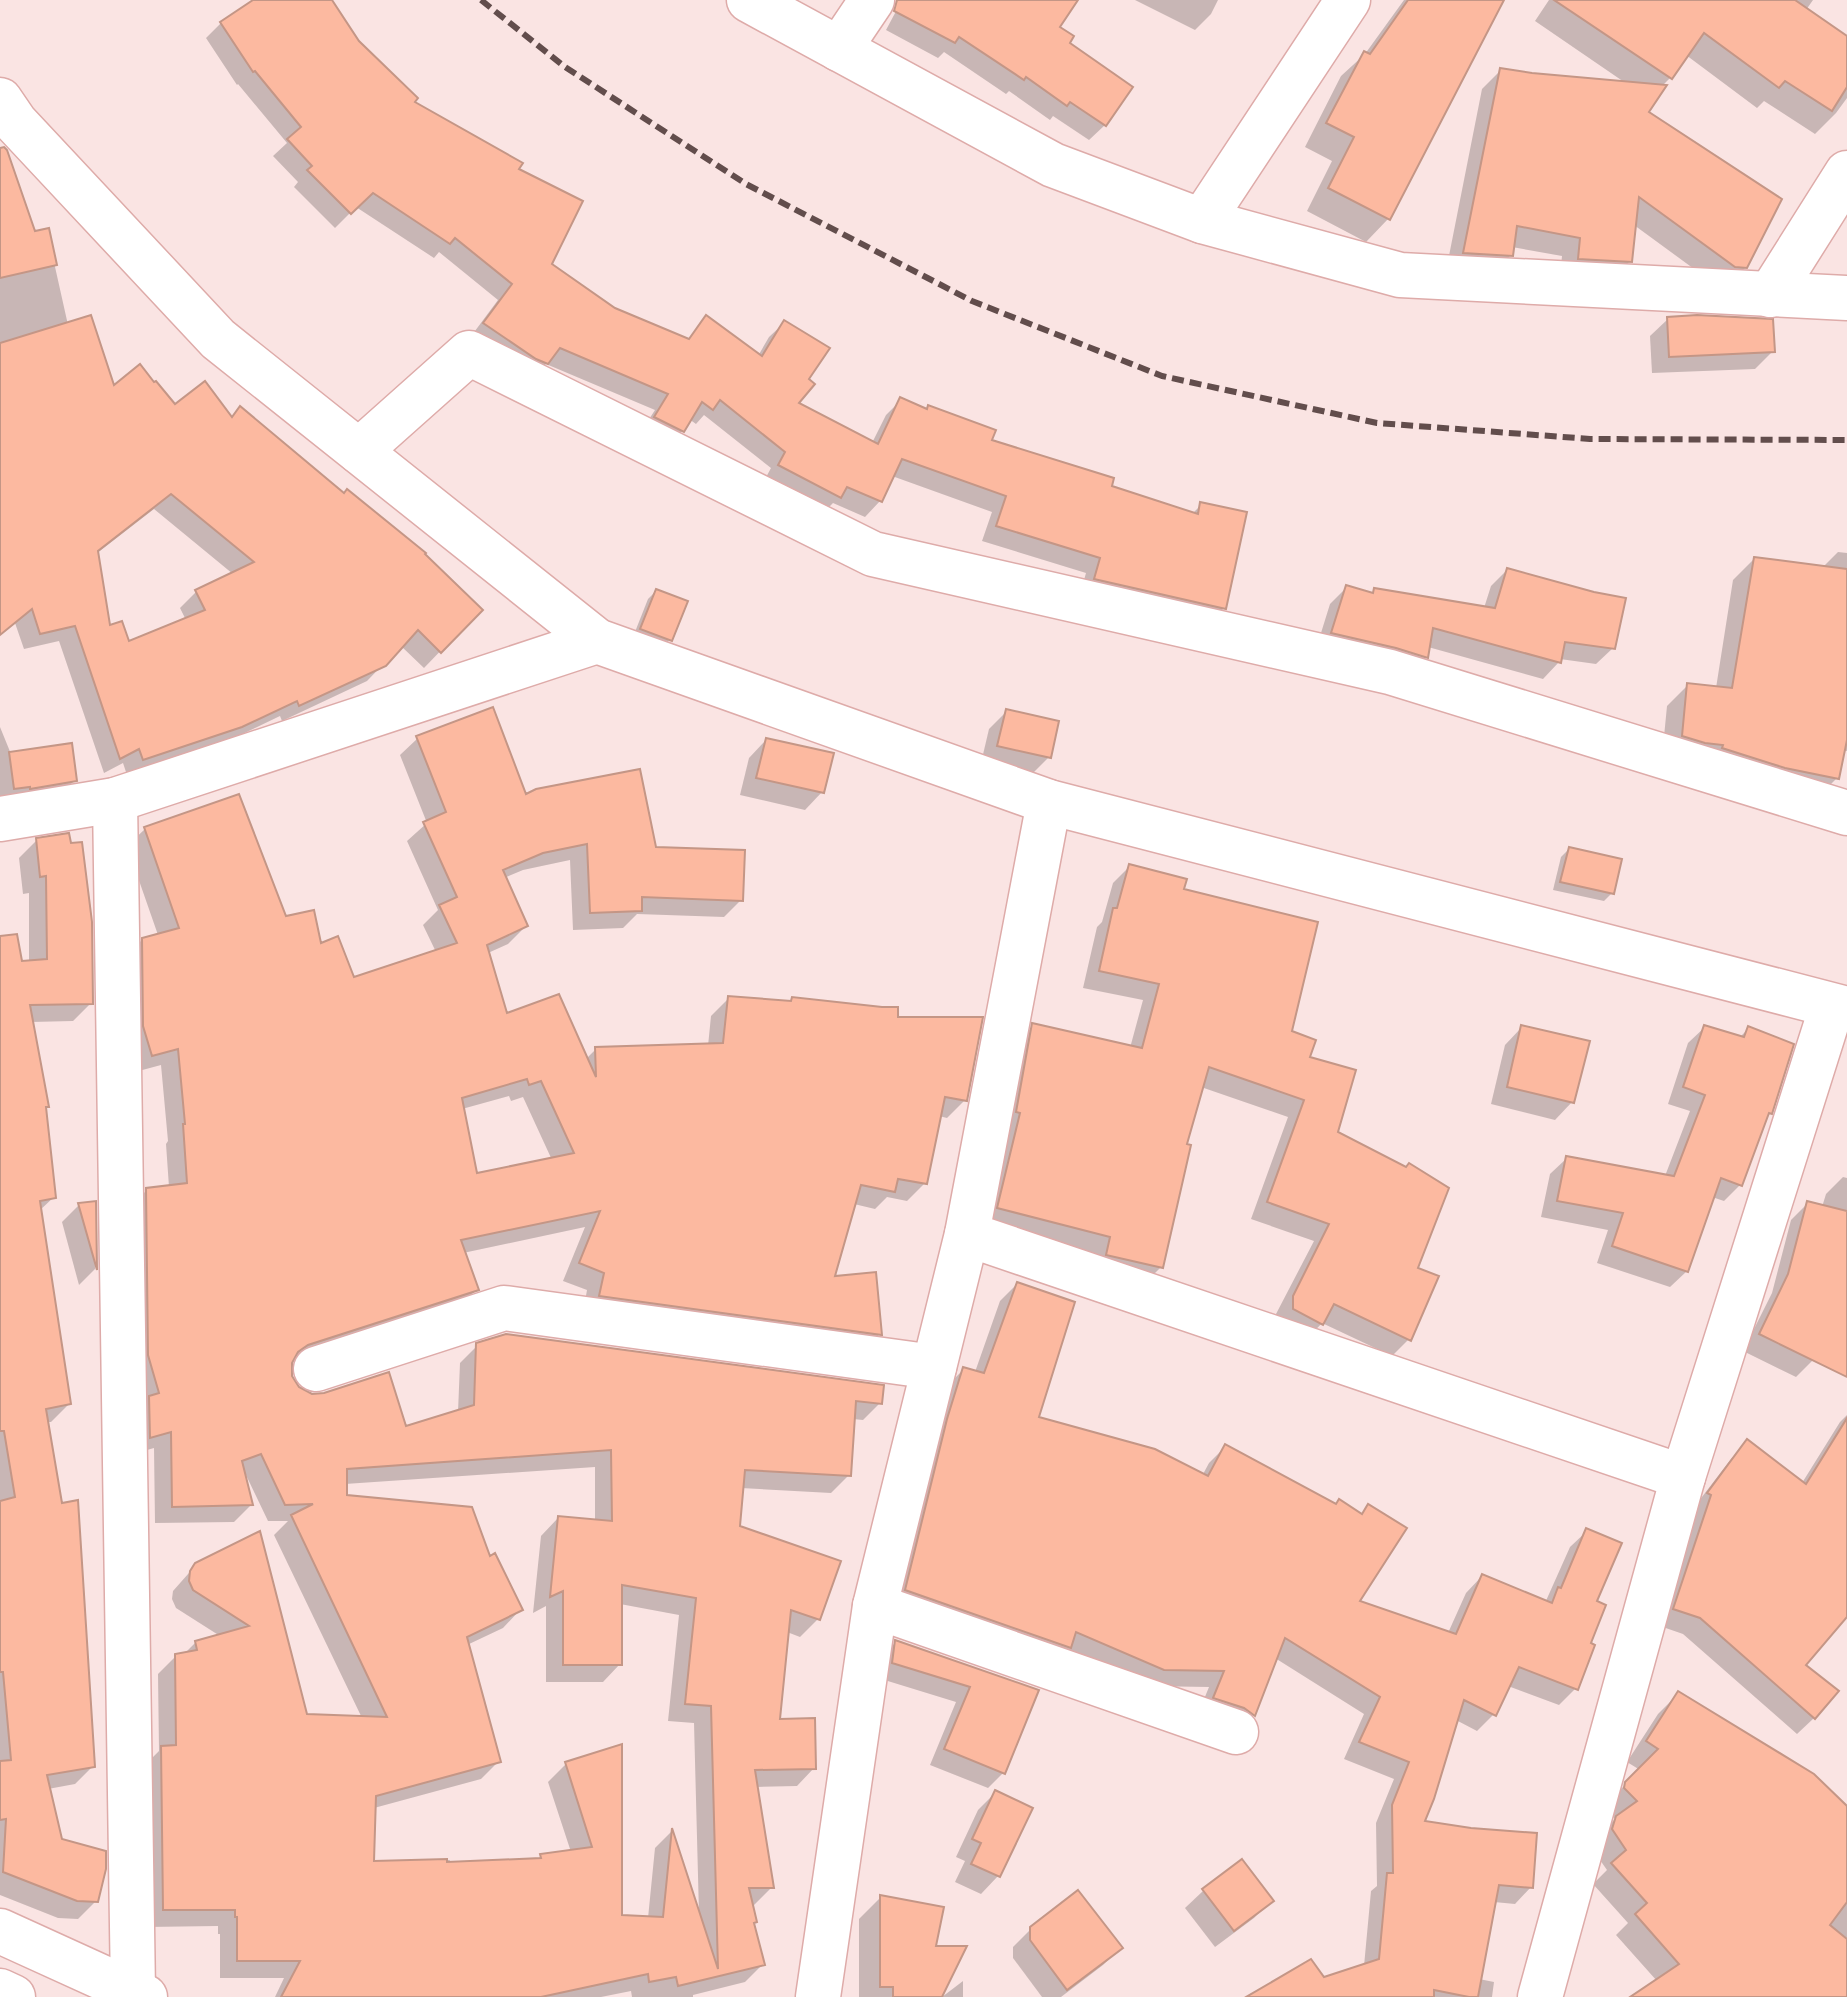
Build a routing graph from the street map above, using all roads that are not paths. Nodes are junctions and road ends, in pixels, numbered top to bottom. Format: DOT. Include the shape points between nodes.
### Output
graph roads {
  1 [pos="749,0"];
  2 [pos="872,0"];
  3 [pos="1348,0"];
  4 [pos="839,49"];
  5 [pos="0,100"];
  6 [pos="1847,173"];
  7 [pos="1202,221"];
  8 [pos="1770,295"];
  9 [pos="1847,298"];
  10 [pos="359,451"];
  11 [pos="597,641"];
  12 [pos="115,800"];
  13 [pos="1049,802"];
  14 [pos="1847,813"];
  15 [pos="0,819"];
  16 [pos="1839,1007"];
  17 [pos="967,1234"];
  18 [pos="934,1367"];
  19 [pos="316,1369"];
  20 [pos="1683,1477"];
  21 [pos="875,1606"];
  22 [pos="1236,1732"];
  23 [pos="0,1931"];
  24 [pos="0,1991"];
  25 [pos="139,1994"];
  26 [pos="13,1997"];
  27 [pos="818,1997"];
  28 [pos="1540,1997"];
  1 -- 4 [label="street"];
  2 -- 4 [label="street"];
  3 -- 7 [label="street"];
  4 -- 7 [label="street" via="1053,165"];
  5 -- 10 [label="street" via="218,339"];
  6 -- 8 [label="street"];
  7 -- 8 [label="street" via="1400,275"];
  8 -- 9 [label="street"];
  10 -- 11 [label="street"];
  10 -- 14 [label="street" via="469,353 873,554 1390,672"];
  11 -- 12 [label="street"];
  11 -- 13 [label="street"];
  12 -- 15 [label="street"];
  12 -- 25 [label="street"];
  13 -- 16 [label="street"];
  13 -- 17 [label="street"];
  16 -- 20 [label="street"];
  17 -- 18 [label="street"];
  17 -- 20 [label="street"];
  18 -- 19 [label="street" via="504,1308"];
  18 -- 21 [label="street"];
  20 -- 28 [label="street"];
  21 -- 22 [label="street"];
  21 -- 27 [label="street"];
  23 -- 25 [label="street"];
  24 -- 26 [label="street"];
}
